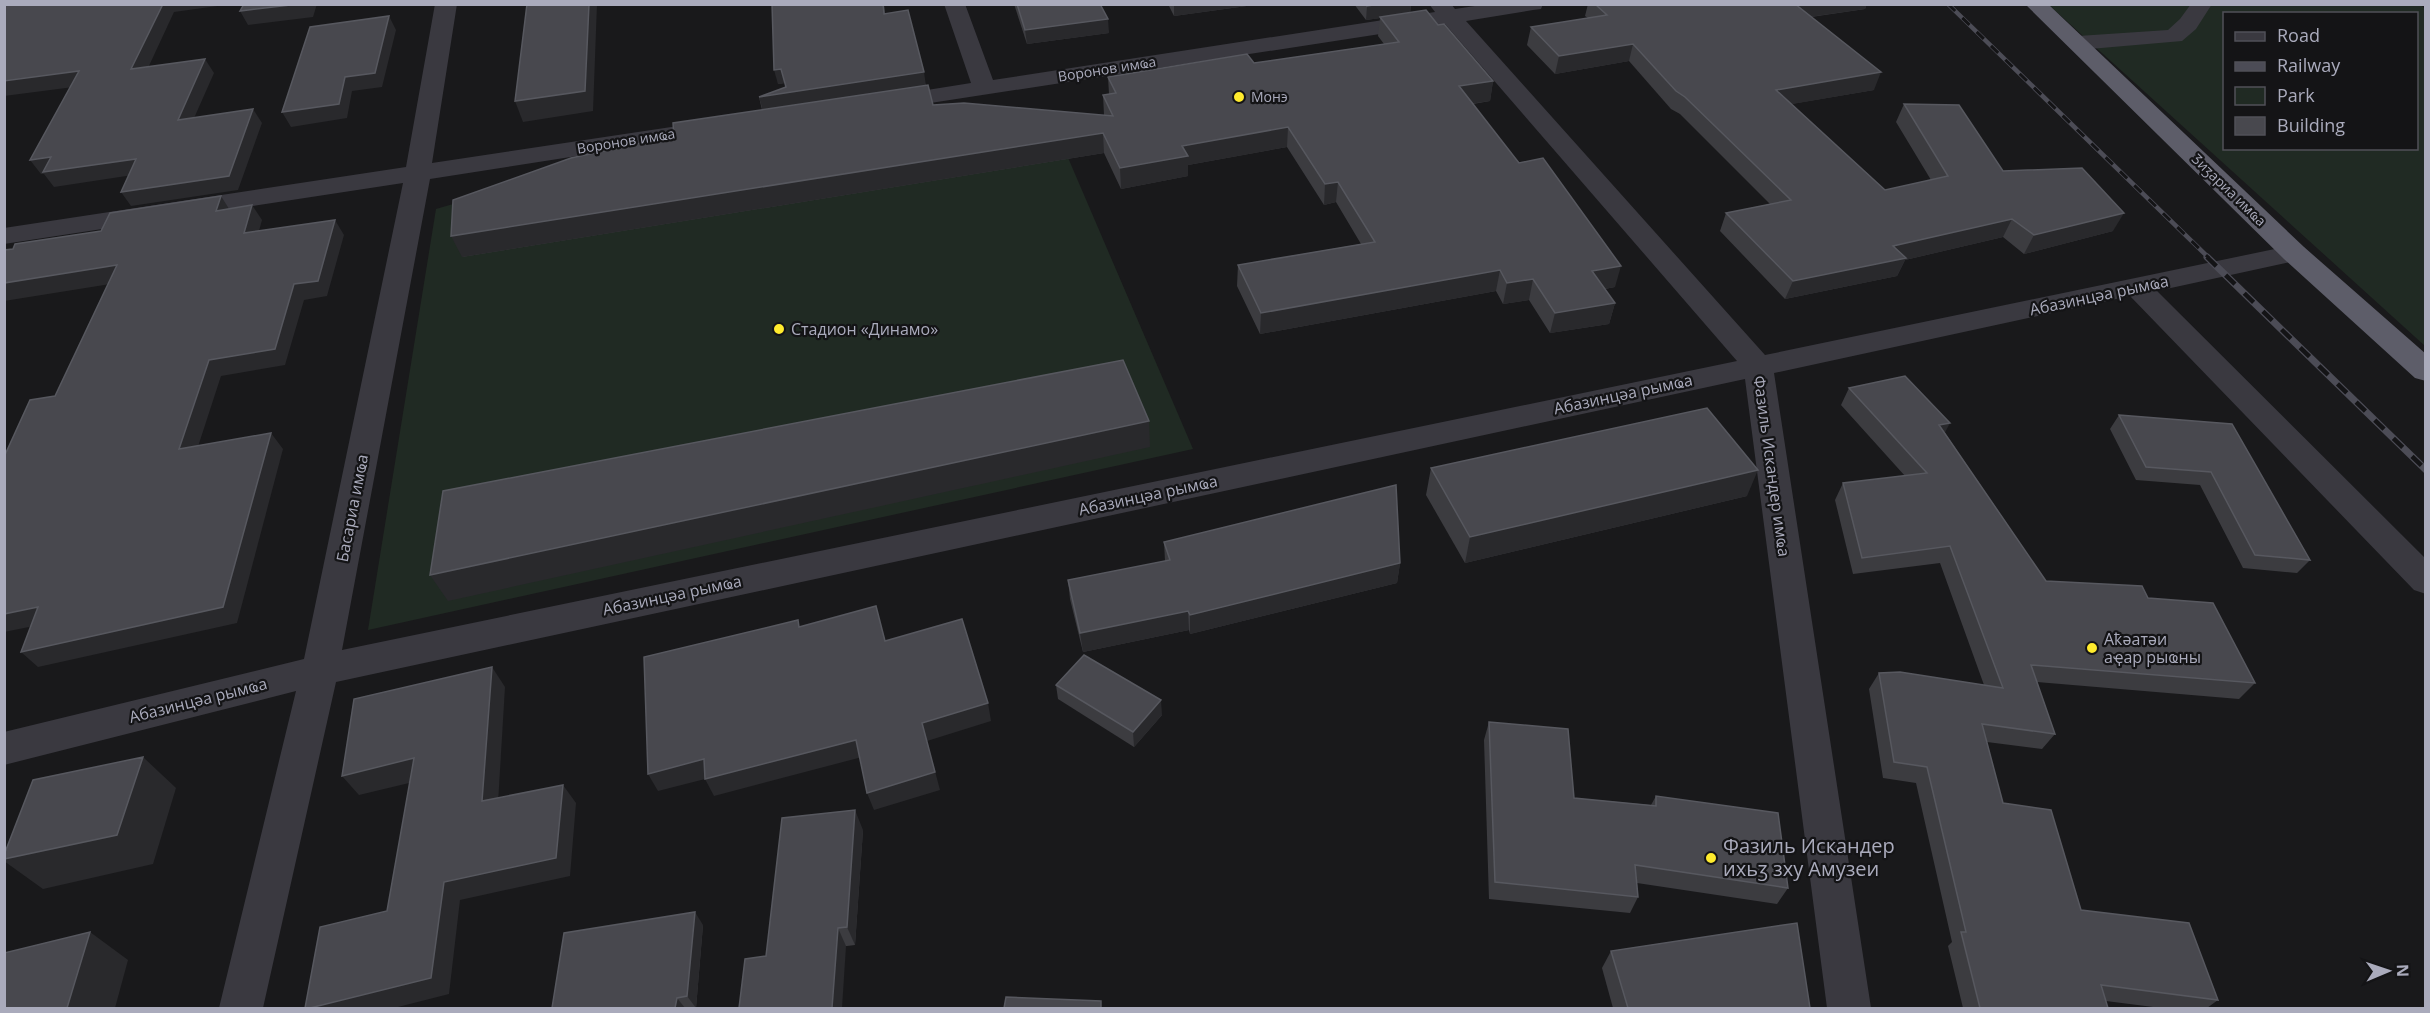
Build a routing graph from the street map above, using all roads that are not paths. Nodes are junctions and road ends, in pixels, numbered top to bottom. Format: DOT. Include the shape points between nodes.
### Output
graph roads {
  1 [pos="446,4"];
  2 [pos="954,4"];
  3 [pos="1533,4"];
  4 [pos="2035,4"];
  5 [pos="2202,4"];
  6 [pos="1444,10"];
  7 [pos="2078,43"];
  8 [pos="984,88"];
  9 [pos="868,105"];
  10 [pos="741,124"];
  11 [pos="418,173"];
  12 [pos="4,236"];
  13 [pos="2294,253"];
  14 [pos="2138,288"];
  15 [pos="1758,366"];
  16 [pos="2426,371"];
  17 [pos="2426,581"];
  18 [pos="320,670"];
  19 [pos="4,749"];
  20 [pos="241,1008"];
  21 [pos="1849,1008"];
  1 -- 11 [label="street, Басариа имҩа"];
  2 -- 8 [label="street"];
  3 -- 6 [label="street, Воронов имҩа"];
  4 -- 7 [label="highway, Ӡиӡариа имҩа"];
  5 -- 7 [label="street" via="2174,36"];
  6 -- 8 [label="street, Воронов имҩа"];
  6 -- 15 [label="street, Фазиль Искандер имҩа"];
  7 -- 13 [label="highway, Ӡиӡариа имҩа"];
  8 -- 9 [label="street, Воронов имҩа"];
  10 -- 11 [label="street, Воронов имҩа"];
  11 -- 12 [label="street, Воронов имҩа"];
  11 -- 18 [label="street, Басариа имҩа"];
  13 -- 14 [label="street, Абазинцәа рымҩа"];
  13 -- 16 [label="highway, Ӡиӡариа имҩа"];
  14 -- 15 [label="street, Абазинцәа рымҩа"];
  14 -- 17 [label="street"];
  15 -- 18 [label="street, Абазинцәа рымҩа"];
  15 -- 21 [label="street, Фазиль Искандер имҩа"];
  18 -- 19 [label="street, Абазинцәа рымҩа"];
  18 -- 20 [label="street, Басариа имҩа"];
}
